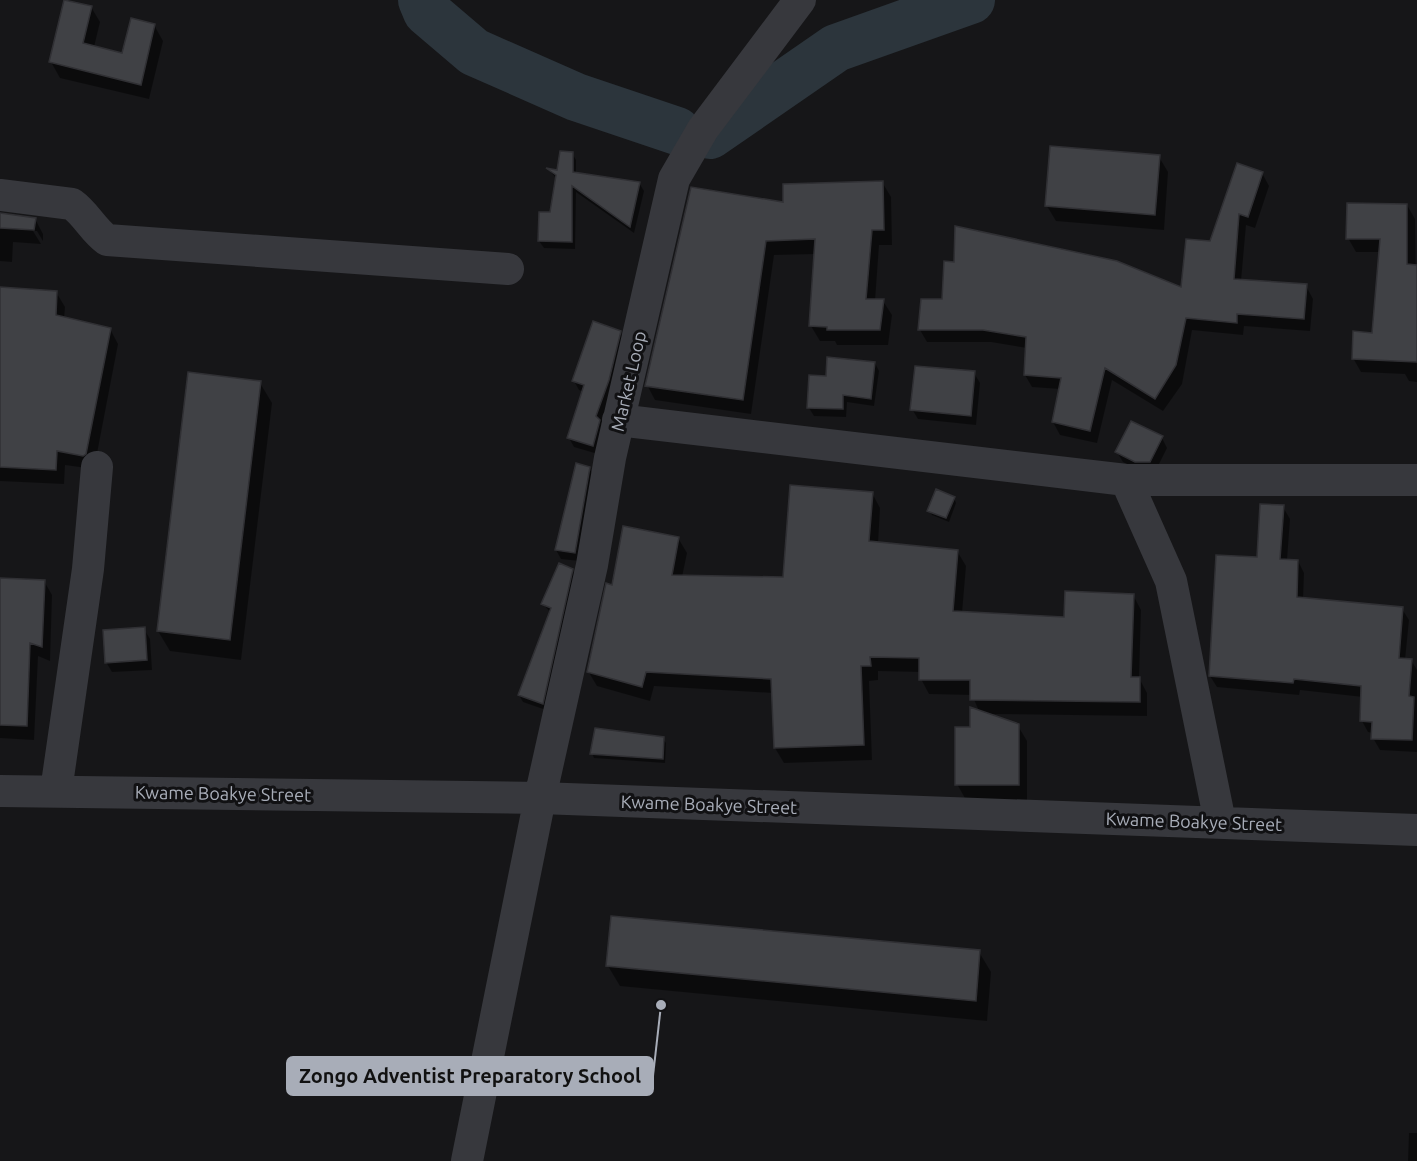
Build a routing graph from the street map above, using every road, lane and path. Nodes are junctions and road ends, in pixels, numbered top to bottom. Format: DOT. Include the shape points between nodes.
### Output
graph roads {
  1 [pos="800,0"];
  2 [pos="0,195"];
  3 [pos="508,269"];
  4 [pos="618,420"];
  5 [pos="98,467"];
  6 [pos="1126,480"];
  7 [pos="1417,480"];
  8 [pos="0,791"];
  9 [pos="56,791"];
  10 [pos="540,798"];
  11 [pos="1220,822"];
  12 [pos="1417,830"];
  13 [pos="467,1161"];
  1 -- 4 [label="street, Market Loop" via="703,129 674,179"];
  2 -- 3 [label="street" via="72,204 106,240"];
  4 -- 6 [label="street"];
  4 -- 10 [label="street, Market Loop" via="592,565"];
  5 -- 9 [label="street" via="88,569"];
  6 -- 7 [label="street"];
  6 -- 11 [label="street" via="1171,581"];
  8 -- 9 [label="street, Kwame Boakye Street"];
  9 -- 10 [label="street, Kwame Boakye Street"];
  10 -- 11 [label="street, Kwame Boakye Street"];
  10 -- 13 [label="street, Market Loop"];
  11 -- 12 [label="street, Kwame Boakye Street"];
}
